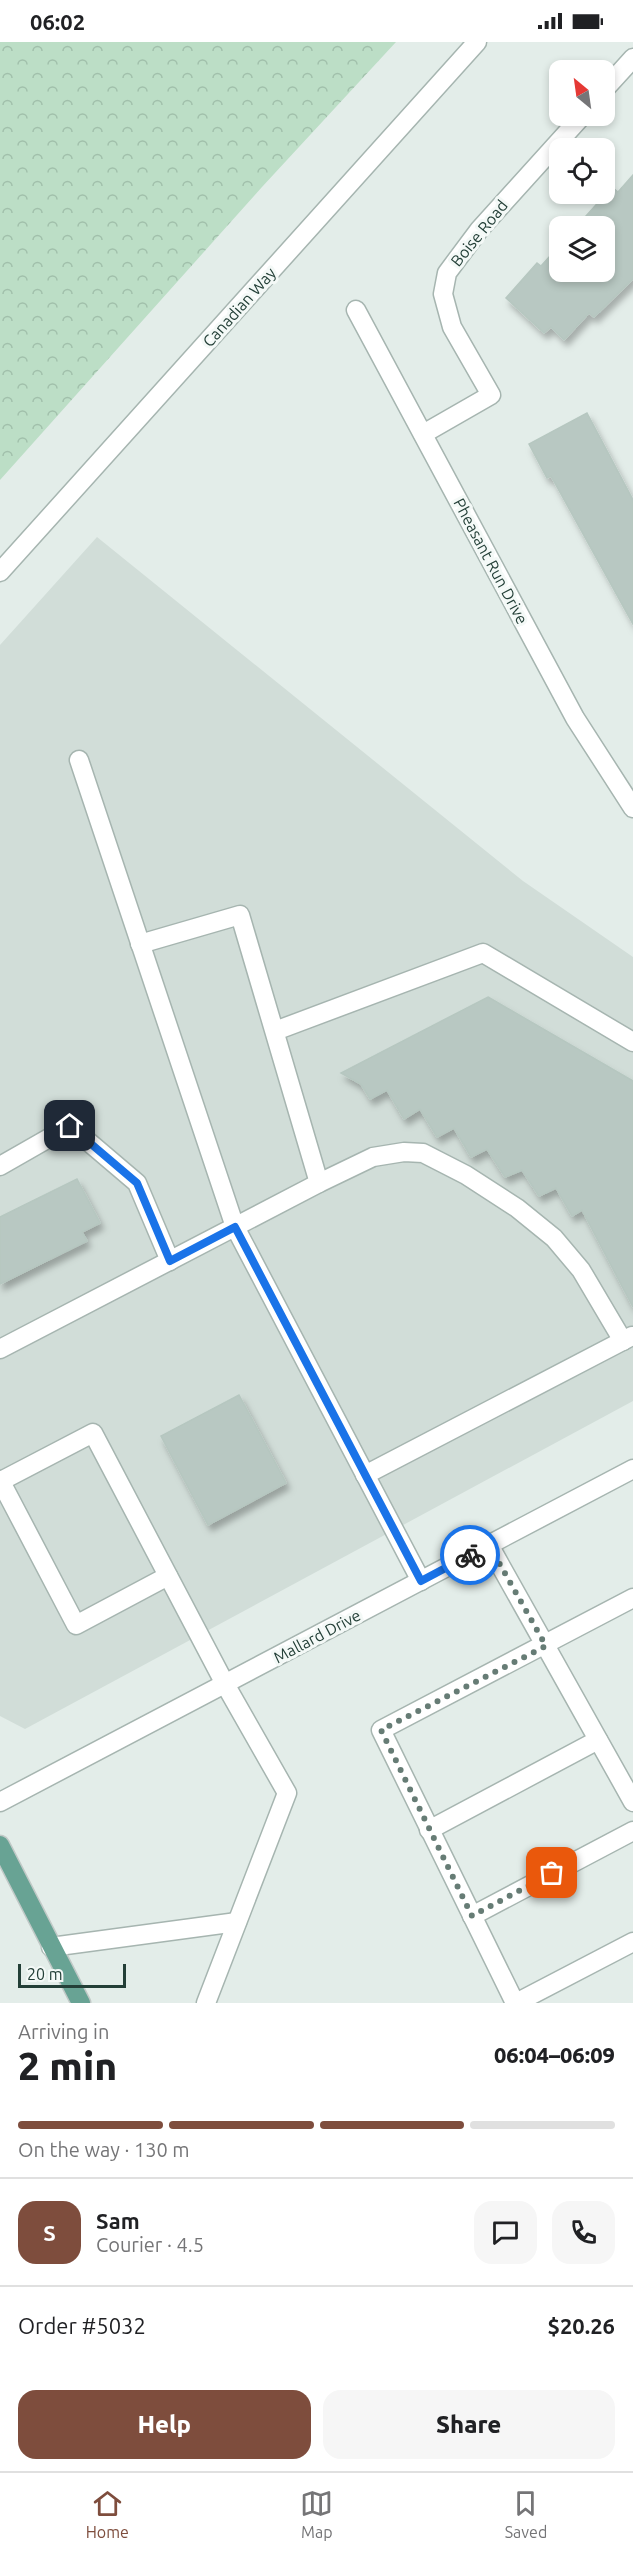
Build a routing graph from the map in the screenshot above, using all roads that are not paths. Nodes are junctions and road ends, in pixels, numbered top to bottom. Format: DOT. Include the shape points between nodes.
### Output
graph roads {
  1 [pos="477,42"];
  2 [pos="633,58"];
  3 [pos="615,78"];
  4 [pos="573,126"];
  5 [pos="356,310"];
  6 [pos="423,434"];
  7 [pos="0,572"];
  8 [pos="79,760"];
  9 [pos="633,808"];
  10 [pos="140,944"];
  11 [pos="275,1031"];
  12 [pos="633,1042"];
  13 [pos="0,1166"];
  14 [pos="319,1183"];
  15 [pos="235,1227"];
  16 [pos="170,1261"];
  17 [pos="628,1338"];
  18 [pos="0,1349"];
  19 [pos="633,1470"];
  20 [pos="365,1475"];
  21 [pos="1,1481"];
  22 [pos="489,1545"];
  23 [pos="168,1576"];
  24 [pos="421,1581"];
  25 [pos="633,1598"];
  26 [pos="546,1646"];
  27 [pos="225,1684"];
  28 [pos="598,1740"];
  29 [pos="0,1802"];
  30 [pos="633,1802"];
  31 [pos="429,1830"];
  32 [pos="633,1831"];
  33 [pos="0,1845"];
  34 [pos="472,1916"];
  35 [pos="237,1922"];
  36 [pos="633,1942"];
  37 [pos="51,1947"];
  38 [pos="81,2003"];
  39 [pos="206,2003"];
  40 [pos="515,2003"];
  1 -- 7 [label="street, Canadian Way"];
  2 -- 3 [label="street"];
  4 -- 6 [label="street, Boise Road" via="479,230 447,273 443,294 452,327 491,395"];
  5 -- 6 [label="street, Pheasant Run Drive"];
  6 -- 9 [label="street, Pheasant Run Drive" via="575,718"];
  8 -- 10 [label="street"];
  10 -- 11 [label="street" via="240,915"];
  10 -- 15 [label="street"];
  11 -- 12 [label="street" via="483,953"];
  11 -- 14 [label="street"];
  13 -- 16 [label="street" via="70,1126 137,1183"];
  14 -- 15 [label="street"];
  14 -- 17 [label="street" via="373,1157 423,1153 517,1208 554,1238"];
  15 -- 16 [label="street"];
  15 -- 20 [label="street"];
  16 -- 18 [label="street"];
  17 -- 20 [label="street"];
  19 -- 22 [label="street, Mallard Drive"];
  20 -- 24 [label="street"];
  21 -- 23 [label="street" via="93,1433"];
  21 -- 23 [label="street" via="76,1625"];
  22 -- 24 [label="street, Mallard Drive"];
  22 -- 26 [label="street"];
  23 -- 27 [label="street"];
  24 -- 27 [label="street, Mallard Drive"];
  25 -- 26 [label="street"];
  26 -- 28 [label="street"];
  26 -- 31 [label="street" via="381,1730"];
  27 -- 29 [label="street, Mallard Drive"];
  27 -- 35 [label="street" via="287,1793"];
  28 -- 30 [label="street"];
  28 -- 31 [label="street"];
  31 -- 34 [label="street"];
  32 -- 34 [label="street"];
  33 -- 37 [label="main road"];
  34 -- 40 [label="street"];
  35 -- 37 [label="street"];
  35 -- 39 [label="street"];
  36 -- 40 [label="street"];
  37 -- 38 [label="main road"];
}
